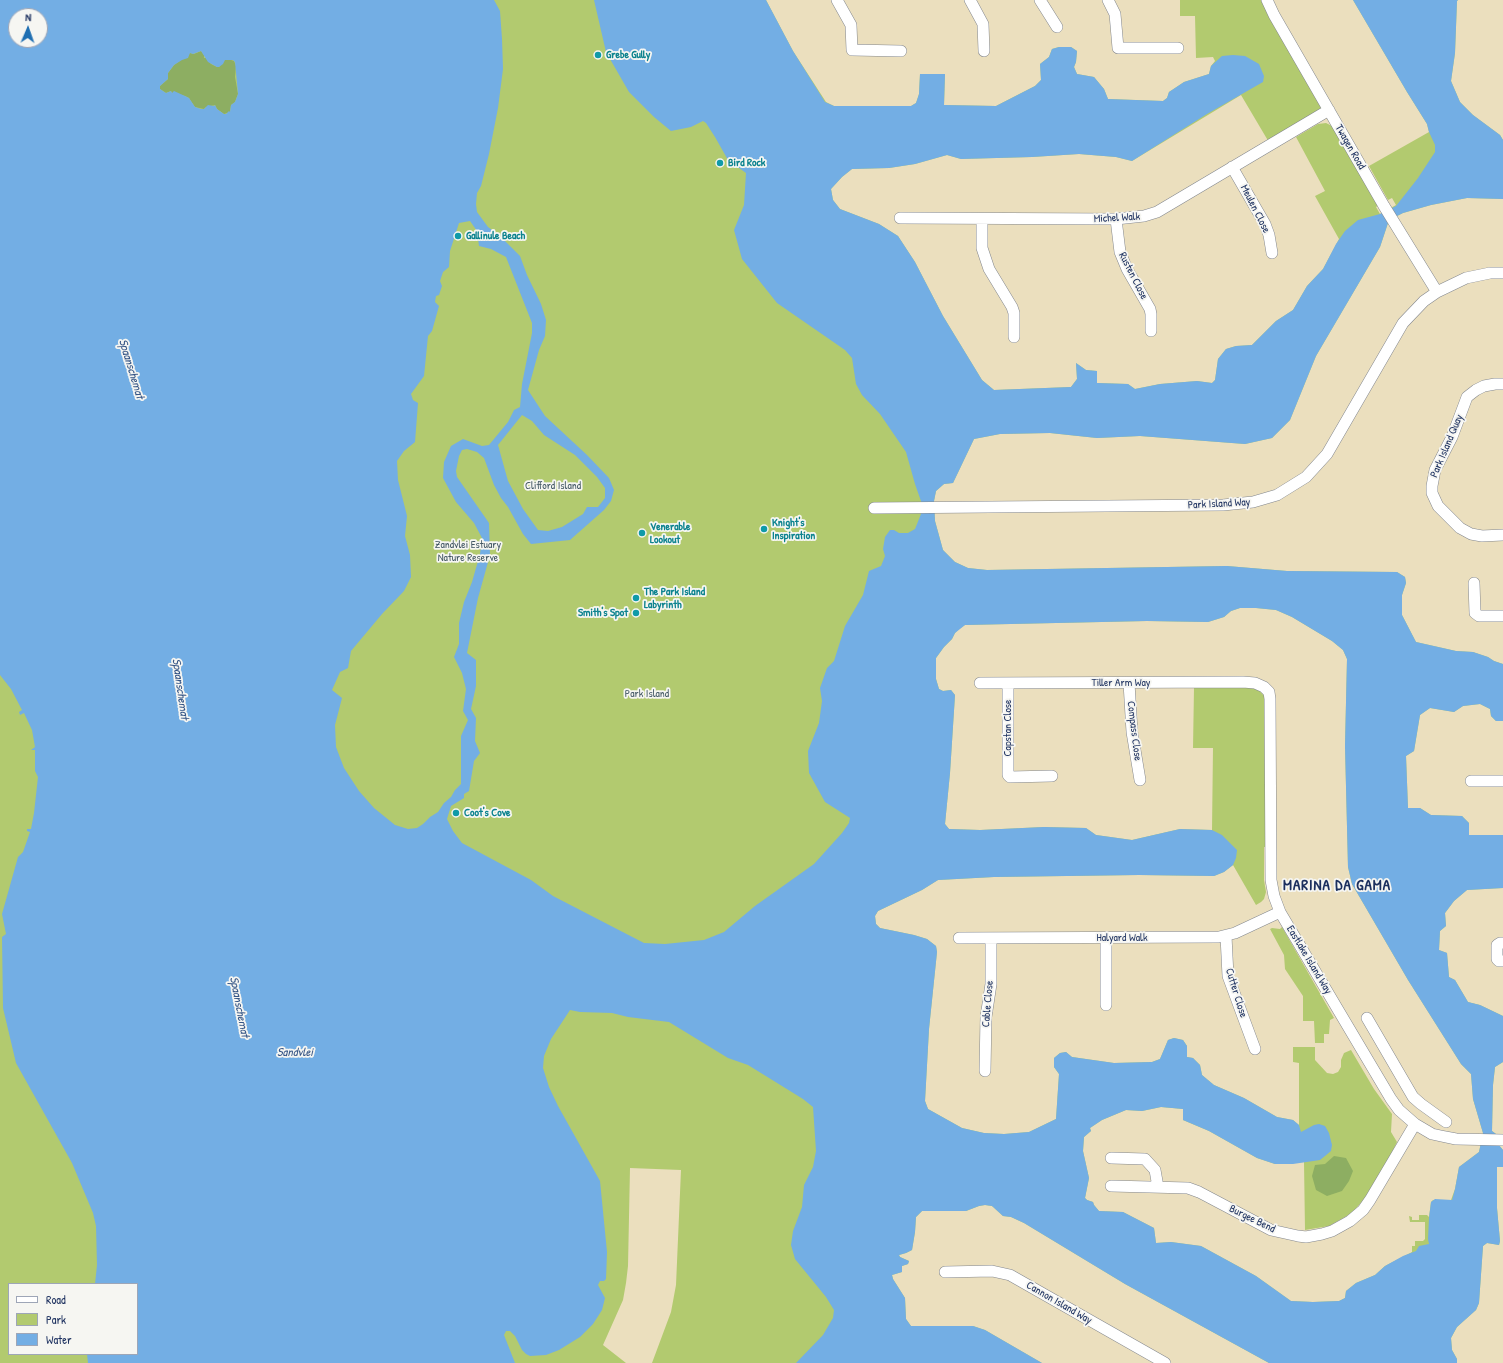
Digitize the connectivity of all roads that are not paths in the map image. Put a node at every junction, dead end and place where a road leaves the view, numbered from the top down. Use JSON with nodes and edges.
{"nodes":[{"id":1,"x":837,"y":0,"type":"edge"},
{"id":2,"x":970,"y":0,"type":"edge"},
{"id":3,"x":1040,"y":0,"type":"edge"},
{"id":4,"x":1108,"y":0,"type":"edge"},
{"id":5,"x":1267,"y":0,"type":"edge"},
{"id":6,"x":1057,"y":27,"type":"dead end"},
{"id":7,"x":1178,"y":48,"type":"dead end"},
{"id":8,"x":901,"y":51,"type":"dead end"},
{"id":9,"x":984,"y":51,"type":"dead end"},
{"id":10,"x":1329,"y":110,"type":"junction"},
{"id":11,"x":1232,"y":167,"type":"junction"},
{"id":12,"x":900,"y":218,"type":"dead end"},
{"id":13,"x":982,"y":219,"type":"junction"},
{"id":14,"x":1116,"y":219,"type":"junction"},
{"id":15,"x":1272,"y":253,"type":"dead end"},
{"id":16,"x":1503,"y":273,"type":"edge"},
{"id":17,"x":1437,"y":292,"type":"junction"},
{"id":18,"x":1151,"y":332,"type":"dead end"},
{"id":19,"x":1014,"y":337,"type":"dead end"},
{"id":20,"x":1503,"y":384,"type":"edge"},
{"id":21,"x":874,"y":508,"type":"dead end"},
{"id":22,"x":1503,"y":535,"type":"edge"},
{"id":23,"x":1474,"y":583,"type":"dead end"},
{"id":24,"x":1503,"y":616,"type":"edge"},
{"id":25,"x":980,"y":683,"type":"dead end"},
{"id":26,"x":1008,"y":683,"type":"junction"},
{"id":27,"x":1129,"y":683,"type":"junction"},
{"id":28,"x":1262,"y":685,"type":"joint"},
{"id":29,"x":1052,"y":776,"type":"dead end"},
{"id":30,"x":1140,"y":780,"type":"dead end"},
{"id":31,"x":1503,"y":781,"type":"edge"},
{"id":32,"x":1471,"y":782,"type":"dead end"},
{"id":33,"x":1280,"y":912,"type":"junction"},
{"id":34,"x":1226,"y":936,"type":"junction"},
{"id":35,"x":959,"y":938,"type":"dead end"},
{"id":36,"x":991,"y":938,"type":"junction"},
{"id":37,"x":1106,"y":938,"type":"junction"},
{"id":38,"x":1503,"y":942,"type":"edge"},
{"id":39,"x":1503,"y":961,"type":"edge"},
{"id":40,"x":1106,"y":1005,"type":"dead end"},
{"id":41,"x":1367,"y":1018,"type":"dead end"},
{"id":42,"x":1255,"y":1049,"type":"dead end"},
{"id":43,"x":985,"y":1071,"type":"dead end"},
{"id":44,"x":1413,"y":1097,"type":"junction"},
{"id":45,"x":1399,"y":1110,"type":"junction"},
{"id":46,"x":1446,"y":1122,"type":"dead end"},
{"id":47,"x":1415,"y":1124,"type":"junction"},
{"id":48,"x":1503,"y":1140,"type":"edge"},
{"id":49,"x":1111,"y":1158,"type":"dead end"},
{"id":50,"x":1111,"y":1186,"type":"dead end"},
{"id":51,"x":1158,"y":1187,"type":"junction"},
{"id":52,"x":945,"y":1272,"type":"dead end"},
{"id":53,"x":1165,"y":1363,"type":"edge"}],
"edges":[{"from":1,"to":8,"type":"street"},
{"from":2,"to":9,"type":"street"},
{"from":3,"to":6,"type":"street"},
{"from":4,"to":7,"type":"street"},
{"from":5,"to":10,"type":"street","name":"Twagen Road"},
{"from":10,"to":11,"type":"street","name":"Michel Walk"},
{"from":10,"to":17,"type":"street","name":"Twagen Road"},
{"from":11,"to":14,"type":"street","name":"Michel Walk"},
{"from":11,"to":15,"type":"street","name":"Meulen Close"},
{"from":12,"to":13,"type":"street","name":"Michel Walk"},
{"from":13,"to":14,"type":"street","name":"Michel Walk"},
{"from":13,"to":19,"type":"street"},
{"from":14,"to":18,"type":"street","name":"Rusten Close"},
{"from":16,"to":17,"type":"street","name":"Park Island Way"},
{"from":17,"to":21,"type":"street","name":"Park Island Way"},
{"from":20,"to":22,"type":"street","name":"Park Island Quay"},
{"from":23,"to":24,"type":"street"},
{"from":25,"to":26,"type":"street","name":"Tiller Arm Way"},
{"from":26,"to":27,"type":"street","name":"Tiller Arm Way"},
{"from":26,"to":29,"type":"street","name":"Capstan Close"},
{"from":27,"to":28,"type":"street","name":"Tiller Arm Way"},
{"from":27,"to":30,"type":"street","name":"Compass Close"},
{"from":28,"to":33,"type":"street","name":"Eastlake Island Way"},
{"from":31,"to":32,"type":"street"},
{"from":33,"to":34,"type":"street","name":"Halyard Walk"},
{"from":33,"to":45,"type":"street","name":"Eastlake Island Way"},
{"from":34,"to":37,"type":"street","name":"Halyard Walk"},
{"from":34,"to":42,"type":"street","name":"Cutter Close"},
{"from":35,"to":36,"type":"street","name":"Halyard Walk"},
{"from":36,"to":37,"type":"street","name":"Halyard Walk"},
{"from":36,"to":43,"type":"street","name":"Cable Close"},
{"from":37,"to":40,"type":"street"},
{"from":38,"to":39,"type":"street"},
{"from":41,"to":44,"type":"street"},
{"from":44,"to":45,"type":"street"},
{"from":44,"to":46,"type":"street"},
{"from":45,"to":47,"type":"street","name":"Eastlake Island Way"},
{"from":47,"to":48,"type":"street","name":"Eastlake Island Way"},
{"from":47,"to":51,"type":"street","name":"Burgee Bend"},
{"from":49,"to":51,"type":"street"},
{"from":50,"to":51,"type":"street","name":"Burgee Bend"},
{"from":52,"to":53,"type":"street","name":"Cannon Island Way"}]}
